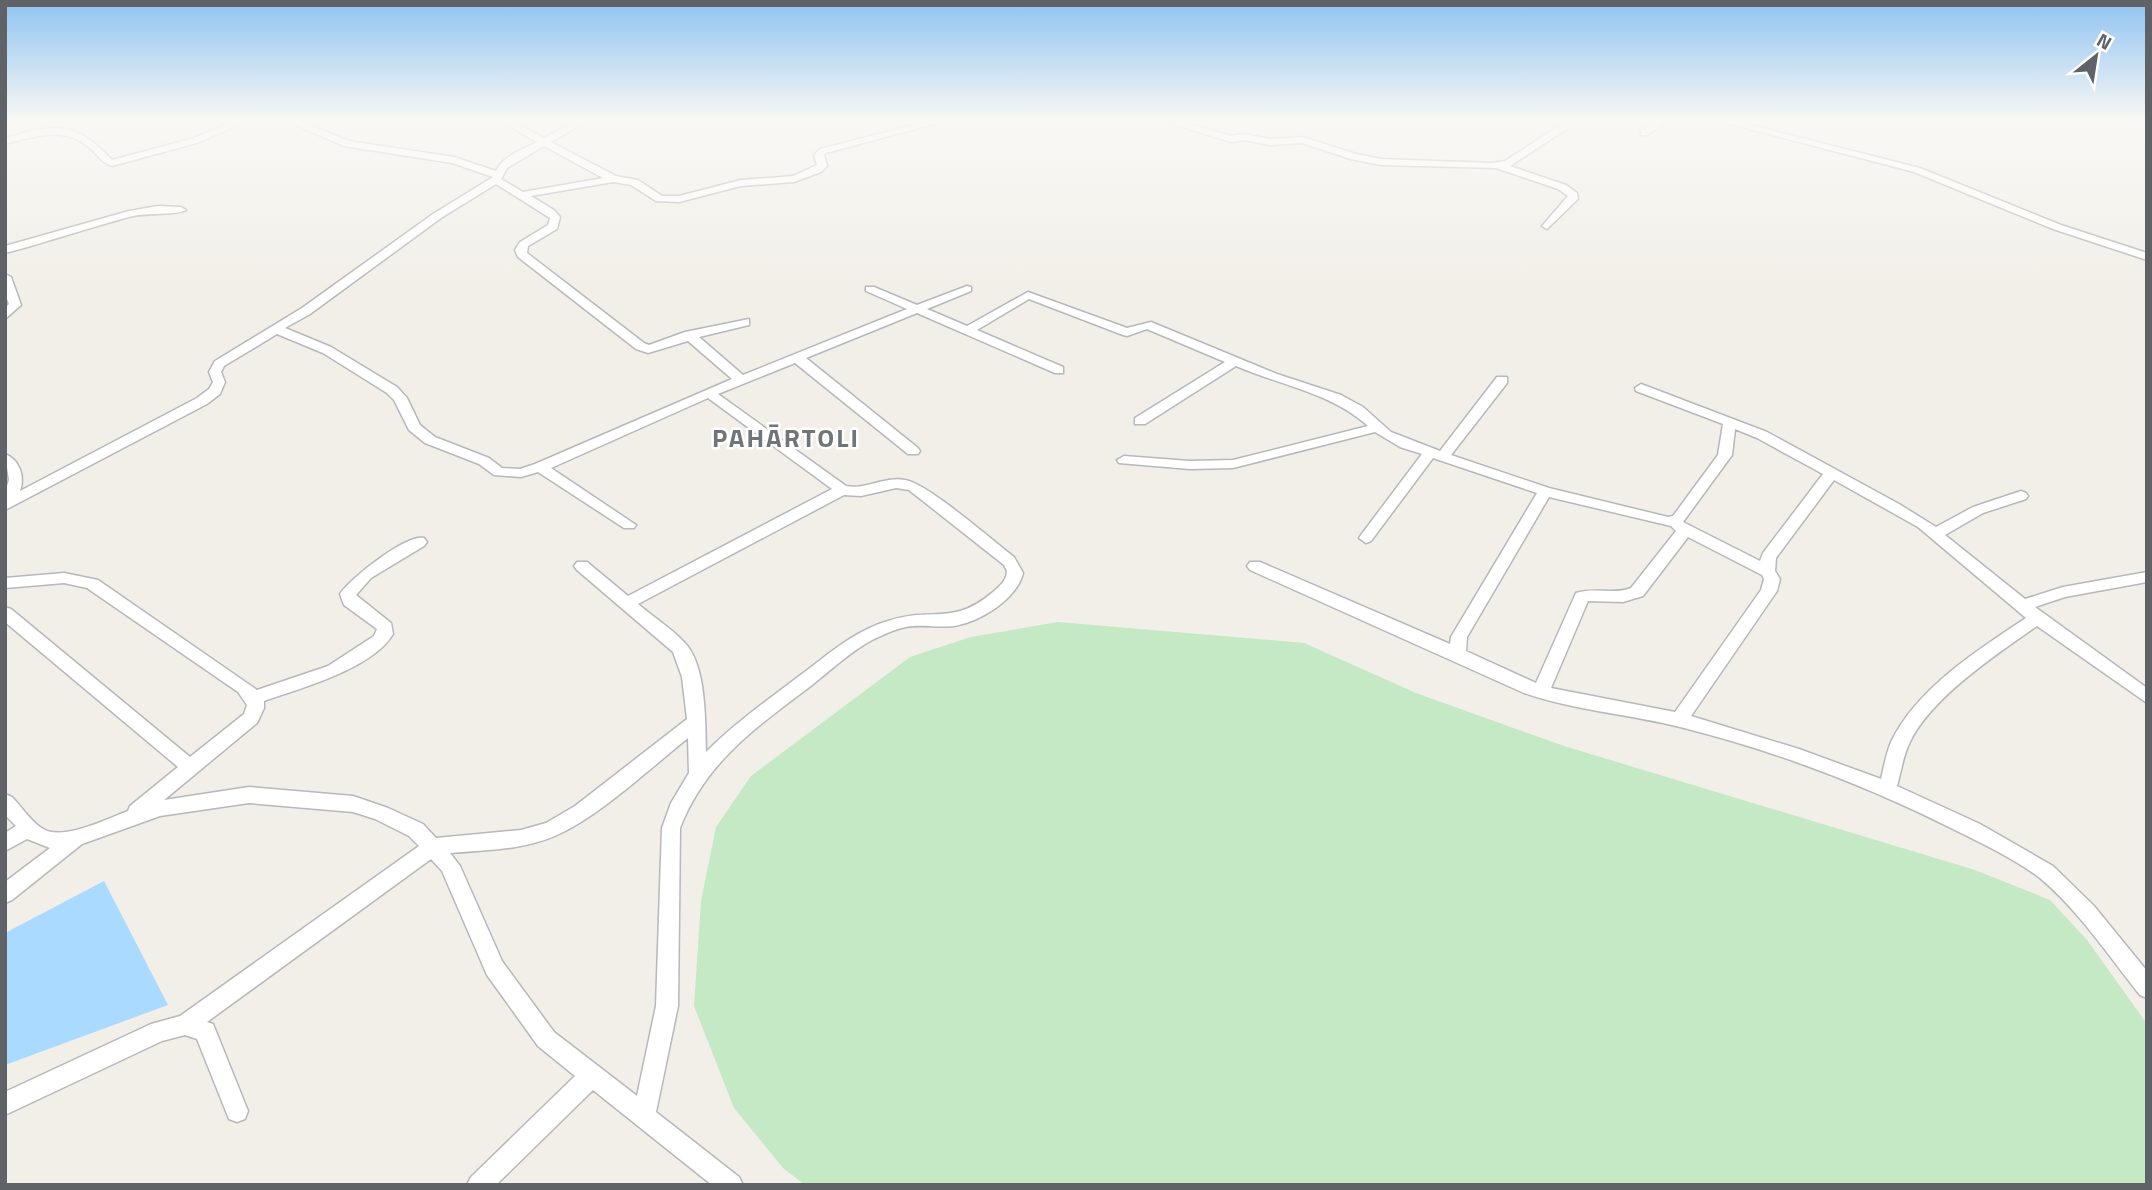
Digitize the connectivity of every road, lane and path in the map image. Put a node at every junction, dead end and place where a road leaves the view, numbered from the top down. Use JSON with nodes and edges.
{"nodes":[{"id":1,"x":491,"y":176,"type":"edge"},
{"id":2,"x":607,"y":176,"type":"edge"},
{"id":3,"x":802,"y":176,"type":"edge"},
{"id":4,"x":1528,"y":176,"type":"edge"},
{"id":5,"x":1931,"y":176,"type":"edge"},
{"id":6,"x":497,"y":178,"type":"junction"},
{"id":7,"x":613,"y":179,"type":"junction"},
{"id":8,"x":521,"y":195,"type":"junction"},
{"id":9,"x":181,"y":210,"type":"dead end"},
{"id":10,"x":1546,"y":226,"type":"dead end"},
{"id":11,"x":2147,"y":241,"type":"edge"},
{"id":12,"x":5,"y":250,"type":"edge"},
{"id":13,"x":2131,"y":252,"type":"junction"},
{"id":14,"x":2147,"y":257,"type":"edge"},
{"id":15,"x":5,"y":277,"type":"edge"},
{"id":16,"x":870,"y":289,"type":"dead end"},
{"id":17,"x":967,"y":289,"type":"dead end"},
{"id":18,"x":915,"y":310,"type":"junction"},
{"id":19,"x":5,"y":315,"type":"edge"},
{"id":20,"x":746,"y":322,"type":"dead end"},
{"id":21,"x":276,"y":329,"type":"junction"},
{"id":22,"x":966,"y":331,"type":"junction"},
{"id":23,"x":690,"y":335,"type":"junction"},
{"id":24,"x":796,"y":357,"type":"junction"},
{"id":25,"x":1236,"y":361,"type":"junction"},
{"id":26,"x":1059,"y":370,"type":"dead end"},
{"id":27,"x":741,"y":380,"type":"junction"},
{"id":28,"x":1502,"y":380,"type":"dead end"},
{"id":29,"x":1642,"y":388,"type":"dead end"},
{"id":30,"x":709,"y":393,"type":"junction"},
{"id":31,"x":1140,"y":421,"type":"dead end"},
{"id":32,"x":1730,"y":421,"type":"junction"},
{"id":33,"x":1376,"y":428,"type":"junction"},
{"id":34,"x":913,"y":451,"type":"dead end"},
{"id":35,"x":1437,"y":454,"type":"junction"},
{"id":36,"x":5,"y":458,"type":"edge"},
{"id":37,"x":1124,"y":460,"type":"dead end"},
{"id":38,"x":540,"y":467,"type":"junction"},
{"id":39,"x":1831,"y":474,"type":"junction"},
{"id":40,"x":842,"y":490,"type":"junction"},
{"id":41,"x":1545,"y":491,"type":"junction"},
{"id":42,"x":2021,"y":496,"type":"dead end"},
{"id":43,"x":5,"y":503,"type":"edge"},
{"id":44,"x":1669,"y":522,"type":"junction"},
{"id":45,"x":629,"y":525,"type":"dead end"},
{"id":46,"x":1685,"y":530,"type":"junction"},
{"id":47,"x":1935,"y":534,"type":"junction"},
{"id":48,"x":1366,"y":538,"type":"dead end"},
{"id":49,"x":419,"y":542,"type":"dead end"},
{"id":50,"x":582,"y":566,"type":"dead end"},
{"id":51,"x":1255,"y":566,"type":"dead end"},
{"id":52,"x":1767,"y":570,"type":"junction"},
{"id":53,"x":2147,"y":577,"type":"edge"},
{"id":54,"x":5,"y":583,"type":"edge"},
{"id":55,"x":628,"y":603,"type":"junction"},
{"id":56,"x":2022,"y":606,"type":"junction"},
{"id":57,"x":5,"y":613,"type":"edge"},
{"id":58,"x":2037,"y":618,"type":"junction"},
{"id":59,"x":1458,"y":654,"type":"junction"},
{"id":60,"x":1541,"y":691,"type":"junction"},
{"id":61,"x":255,"y":697,"type":"junction"},
{"id":62,"x":2147,"y":697,"type":"edge"},
{"id":63,"x":1679,"y":720,"type":"junction"},
{"id":64,"x":695,"y":723,"type":"junction"},
{"id":65,"x":191,"y":768,"type":"junction"},
{"id":66,"x":698,"y":773,"type":"junction"},
{"id":67,"x":1887,"y":790,"type":"junction"},
{"id":68,"x":5,"y":802,"type":"edge"},
{"id":69,"x":130,"y":817,"type":"junction"},
{"id":70,"x":29,"y":828,"type":"junction"},
{"id":71,"x":77,"y":838,"type":"junction"},
{"id":72,"x":5,"y":843,"type":"edge"},
{"id":73,"x":432,"y":847,"type":"junction"},
{"id":74,"x":5,"y":894,"type":"edge"},
{"id":75,"x":2147,"y":988,"type":"edge"},
{"id":76,"x":185,"y":1024,"type":"junction"},
{"id":77,"x":592,"y":1075,"type":"junction"},
{"id":78,"x":5,"y":1104,"type":"edge"},
{"id":79,"x":237,"y":1111,"type":"dead end"},
{"id":80,"x":644,"y":1116,"type":"junction"},
{"id":81,"x":479,"y":1185,"type":"edge"},
{"id":82,"x":731,"y":1185,"type":"edge"}],
"edges":[{"from":1,"to":6,"type":"street"},
{"from":2,"to":7,"type":"street"},
{"from":3,"to":7,"type":"street"},
{"from":4,"to":10,"type":"street"},
{"from":5,"to":13,"type":"street"},
{"from":6,"to":8,"type":"street"},
{"from":6,"to":21,"type":"street"},
{"from":7,"to":8,"type":"street"},
{"from":8,"to":23,"type":"street"},
{"from":9,"to":12,"type":"street"},
{"from":11,"to":13,"type":"street"},
{"from":13,"to":14,"type":"street"},
{"from":15,"to":19,"type":"street"},
{"from":16,"to":18,"type":"street"},
{"from":17,"to":18,"type":"street"},
{"from":18,"to":22,"type":"street"},
{"from":18,"to":24,"type":"street"},
{"from":20,"to":23,"type":"street"},
{"from":21,"to":38,"type":"street"},
{"from":21,"to":43,"type":"street"},
{"from":22,"to":25,"type":"street"},
{"from":22,"to":26,"type":"street"},
{"from":23,"to":27,"type":"street"},
{"from":24,"to":27,"type":"street"},
{"from":24,"to":34,"type":"street"},
{"from":25,"to":31,"type":"street"},
{"from":25,"to":33,"type":"street"},
{"from":27,"to":30,"type":"street"},
{"from":28,"to":35,"type":"street"},
{"from":29,"to":32,"type":"street"},
{"from":30,"to":38,"type":"street"},
{"from":30,"to":40,"type":"street"},
{"from":32,"to":39,"type":"street"},
{"from":32,"to":44,"type":"street"},
{"from":33,"to":35,"type":"street"},
{"from":33,"to":37,"type":"street"},
{"from":35,"to":41,"type":"street"},
{"from":35,"to":48,"type":"street"},
{"from":36,"to":43,"type":"street"},
{"from":38,"to":45,"type":"street"},
{"from":39,"to":47,"type":"street"},
{"from":39,"to":52,"type":"street"},
{"from":40,"to":55,"type":"street"},
{"from":40,"to":66,"type":"street"},
{"from":41,"to":44,"type":"street"},
{"from":41,"to":59,"type":"street"},
{"from":42,"to":47,"type":"street"},
{"from":44,"to":46,"type":"street"},
{"from":46,"to":52,"type":"street"},
{"from":46,"to":60,"type":"street"},
{"from":47,"to":56,"type":"street"},
{"from":49,"to":61,"type":"street"},
{"from":50,"to":55,"type":"street"},
{"from":51,"to":59,"type":"street"},
{"from":52,"to":63,"type":"street"},
{"from":53,"to":56,"type":"street"},
{"from":54,"to":61,"type":"street"},
{"from":55,"to":64,"type":"street"},
{"from":56,"to":58,"type":"street"},
{"from":57,"to":65,"type":"street"},
{"from":58,"to":62,"type":"street"},
{"from":58,"to":67,"type":"street"},
{"from":59,"to":60,"type":"street"},
{"from":60,"to":63,"type":"street"},
{"from":61,"to":65,"type":"street"},
{"from":63,"to":67,"type":"street"},
{"from":64,"to":66,"type":"street"},
{"from":64,"to":73,"type":"street"},
{"from":65,"to":69,"type":"street"},
{"from":66,"to":80,"type":"street"},
{"from":67,"to":75,"type":"street"},
{"from":68,"to":70,"type":"street"},
{"from":69,"to":71,"type":"street"},
{"from":69,"to":73,"type":"street"},
{"from":70,"to":71,"type":"street"},
{"from":70,"to":72,"type":"street"},
{"from":71,"to":74,"type":"street"},
{"from":73,"to":76,"type":"street"},
{"from":73,"to":77,"type":"street"},
{"from":76,"to":78,"type":"street"},
{"from":76,"to":79,"type":"street"},
{"from":77,"to":80,"type":"street"},
{"from":77,"to":81,"type":"street"},
{"from":80,"to":82,"type":"street"}]}
